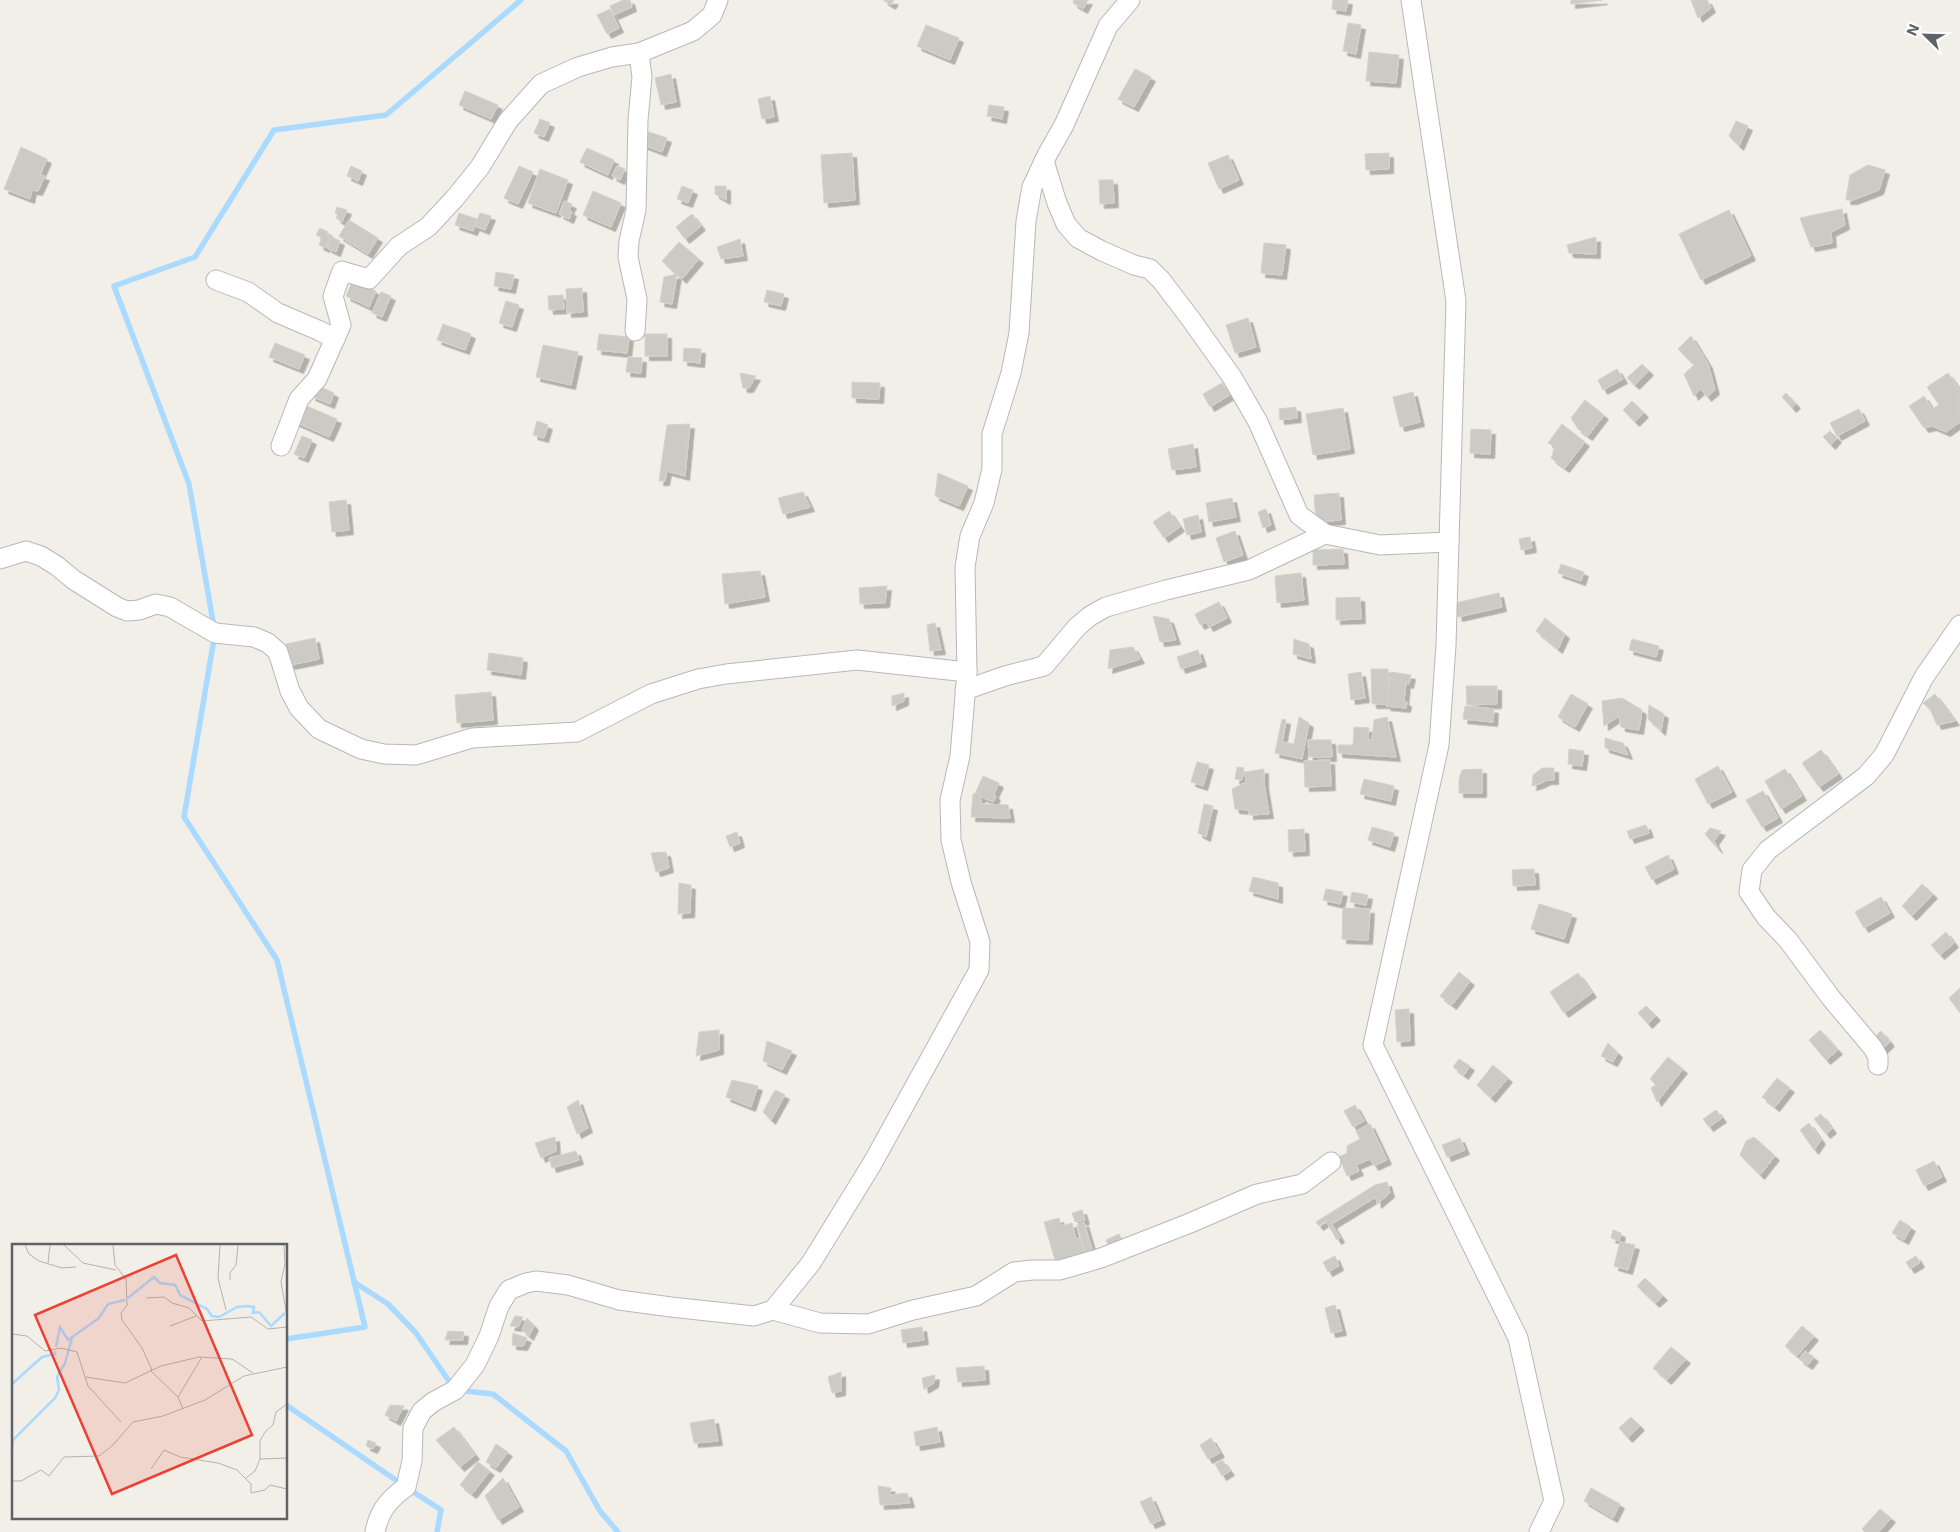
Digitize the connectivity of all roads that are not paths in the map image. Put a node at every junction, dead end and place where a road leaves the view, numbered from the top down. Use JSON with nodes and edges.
{"nodes":[{"id":1,"x":718,"y":0,"type":"edge"},
{"id":2,"x":1130,"y":0,"type":"edge"},
{"id":3,"x":1411,"y":0,"type":"edge"},
{"id":4,"x":639,"y":53,"type":"junction"},
{"id":5,"x":1044,"y":161,"type":"junction"},
{"id":6,"x":216,"y":280,"type":"dead end"},
{"id":7,"x":635,"y":331,"type":"dead end"},
{"id":8,"x":335,"y":339,"type":"junction"},
{"id":9,"x":281,"y":446,"type":"dead end"},
{"id":10,"x":1325,"y":534,"type":"junction"},
{"id":11,"x":1449,"y":542,"type":"junction"},
{"id":12,"x":0,"y":558,"type":"edge"},
{"id":13,"x":1960,"y":625,"type":"edge"},
{"id":14,"x":966,"y":681,"type":"junction"},
{"id":15,"x":1878,"y":1065,"type":"dead end"},
{"id":16,"x":1331,"y":1162,"type":"dead end"},
{"id":17,"x":773,"y":1310,"type":"junction"},
{"id":18,"x":375,"y":1532,"type":"edge"},
{"id":19,"x":1539,"y":1532,"type":"edge"}],
"edges":[{"from":1,"to":4,"type":"street"},
{"from":2,"to":5,"type":"street"},
{"from":3,"to":11,"type":"street"},
{"from":4,"to":7,"type":"street"},
{"from":4,"to":8,"type":"street"},
{"from":5,"to":10,"type":"street"},
{"from":5,"to":14,"type":"street"},
{"from":6,"to":8,"type":"street"},
{"from":8,"to":9,"type":"street"},
{"from":10,"to":11,"type":"street"},
{"from":10,"to":14,"type":"street"},
{"from":11,"to":19,"type":"street"},
{"from":12,"to":14,"type":"street"},
{"from":13,"to":15,"type":"street"},
{"from":14,"to":17,"type":"street"},
{"from":16,"to":17,"type":"street"},
{"from":17,"to":18,"type":"street"}]}
